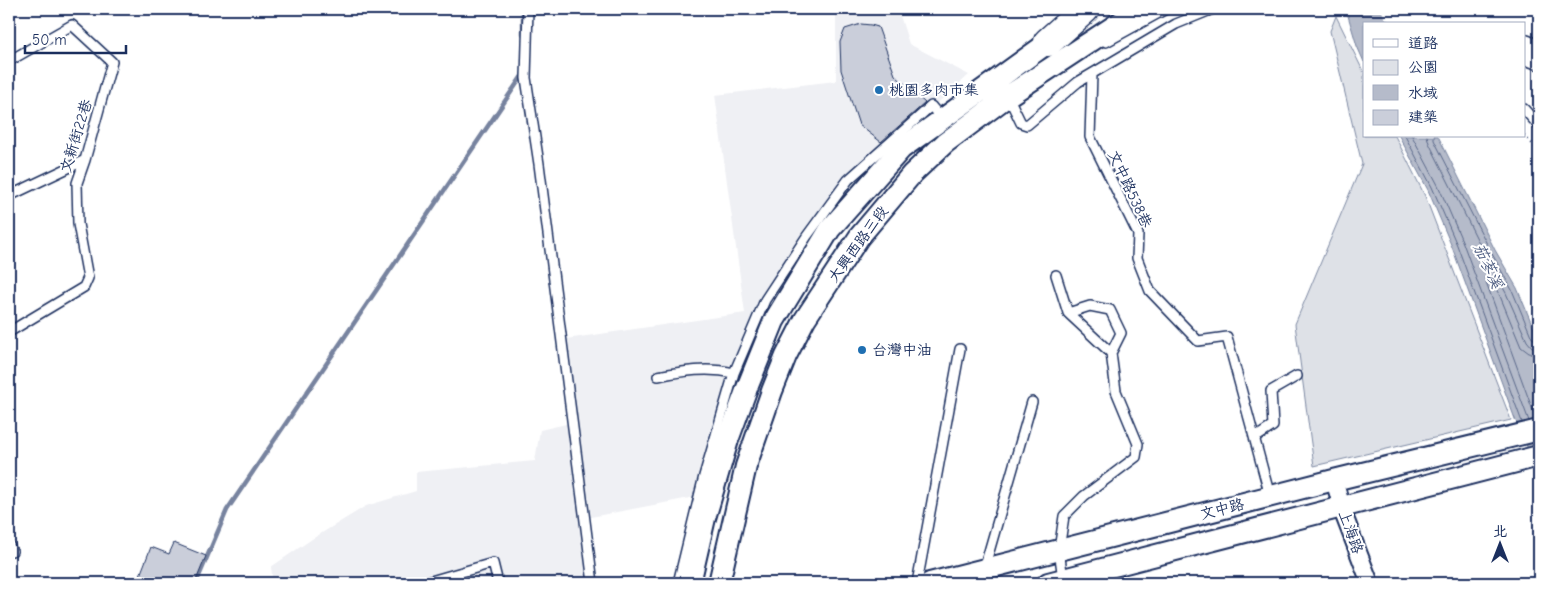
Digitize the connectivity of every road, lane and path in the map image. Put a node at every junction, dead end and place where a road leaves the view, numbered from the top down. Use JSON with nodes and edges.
{"nodes":[{"id":1,"x":528,"y":9,"type":"edge"},
{"id":2,"x":1085,"y":9,"type":"edge"},
{"id":3,"x":1093,"y":9,"type":"edge"},
{"id":4,"x":1140,"y":9,"type":"edge"},
{"id":5,"x":1166,"y":9,"type":"edge"},
{"id":6,"x":1213,"y":9,"type":"edge"},
{"id":7,"x":1396,"y":9,"type":"edge"},
{"id":8,"x":1442,"y":19,"type":"edge"},
{"id":9,"x":1040,"y":42,"type":"junction"},
{"id":10,"x":1526,"y":50,"type":"edge"},
{"id":11,"x":1539,"y":55,"type":"edge"},
{"id":12,"x":9,"y":61,"type":"edge"},
{"id":13,"x":1092,"y":74,"type":"junction"},
{"id":14,"x":987,"y":99,"type":"junction"},
{"id":15,"x":1526,"y":111,"type":"edge"},
{"id":16,"x":942,"y":119,"type":"junction"},
{"id":17,"x":1539,"y":126,"type":"edge"},
{"id":18,"x":1526,"y":138,"type":"edge"},
{"id":19,"x":1539,"y":150,"type":"edge"},
{"id":20,"x":85,"y":160,"type":"junction"},
{"id":21,"x":9,"y":196,"type":"edge"},
{"id":22,"x":1056,"y":275,"type":"dead end"},
{"id":23,"x":1068,"y":313,"type":"junction"},
{"id":24,"x":9,"y":332,"type":"edge"},
{"id":25,"x":960,"y":349,"type":"dead end"},
{"id":26,"x":1111,"y":353,"type":"junction"},
{"id":27,"x":734,"y":373,"type":"junction"},
{"id":28,"x":658,"y":376,"type":"dead end"},
{"id":29,"x":1297,"y":376,"type":"dead end"},
{"id":30,"x":1032,"y":402,"type":"dead end"},
{"id":31,"x":1539,"y":430,"type":"edge"},
{"id":32,"x":1255,"y":438,"type":"junction"},
{"id":33,"x":1531,"y":458,"type":"edge"},
{"id":34,"x":1334,"y":480,"type":"junction"},
{"id":35,"x":1270,"y":496,"type":"junction"},
{"id":36,"x":1342,"y":507,"type":"junction"},
{"id":37,"x":1059,"y":550,"type":"junction"},
{"id":38,"x":984,"y":570,"type":"junction"},
{"id":39,"x":1055,"y":581,"type":"edge"},
{"id":40,"x":424,"y":583,"type":"edge"},
{"id":41,"x":498,"y":583,"type":"edge"},
{"id":42,"x":593,"y":583,"type":"edge"},
{"id":43,"x":678,"y":583,"type":"edge"},
{"id":44,"x":690,"y":583,"type":"edge"},
{"id":45,"x":719,"y":583,"type":"edge"},
{"id":46,"x":917,"y":583,"type":"edge"},
{"id":47,"x":930,"y":583,"type":"edge"},
{"id":48,"x":1370,"y":583,"type":"edge"}],
"edges":[{"from":1,"to":42,"type":"lane"},
{"from":2,"to":9,"type":"highway"},
{"from":3,"to":9,"type":"street","name":"大興西路三段"},
{"from":4,"to":14,"type":"street","name":"大興西路三段"},
{"from":5,"to":14,"type":"lane"},
{"from":6,"to":13,"type":"lane"},
{"from":7,"to":8,"type":"highway","bridge":true},
{"from":9,"to":14,"type":"street","name":"大興西路三段"},
{"from":10,"to":11,"type":"highway"},
{"from":12,"to":20,"type":"lane","name":"文新街22巷"},
{"from":13,"to":14,"type":"lane"},
{"from":13,"to":32,"type":"lane","name":"文中路538巷"},
{"from":14,"to":16,"type":"street","name":"大興西路三段"},
{"from":14,"to":45,"type":"street","name":"大興西路三段"},
{"from":15,"to":17,"type":"lane"},
{"from":16,"to":27,"type":"lane"},
{"from":16,"to":44,"type":"street","name":"大興西路三段"},
{"from":18,"to":19,"type":"path"},
{"from":20,"to":21,"type":"lane"},
{"from":20,"to":24,"type":"lane","name":"文新街22巷"},
{"from":22,"to":23,"type":"lane"},
{"from":23,"to":26,"type":"lane"},
{"from":23,"to":26,"type":"lane"},
{"from":25,"to":46,"type":"lane"},
{"from":26,"to":37,"type":"lane"},
{"from":27,"to":28,"type":"lane"},
{"from":27,"to":43,"type":"lane"},
{"from":29,"to":32,"type":"lane"},
{"from":30,"to":38,"type":"lane"},
{"from":31,"to":34,"type":"street","name":"文中路"},
{"from":32,"to":35,"type":"lane","name":"文中路538巷"},
{"from":33,"to":36,"type":"street","name":"文中路"},
{"from":34,"to":35,"type":"street","name":"文中路"},
{"from":34,"to":36,"type":"street","name":"上海路"},
{"from":35,"to":37,"type":"street","name":"文中路"},
{"from":36,"to":39,"type":"street","name":"文中路"},
{"from":36,"to":48,"type":"street","name":"上海路"},
{"from":37,"to":38,"type":"street","name":"文中路"},
{"from":37,"to":39,"type":"lane"},
{"from":38,"to":47,"type":"street","name":"文中路"},
{"from":40,"to":41,"type":"lane"}]}
